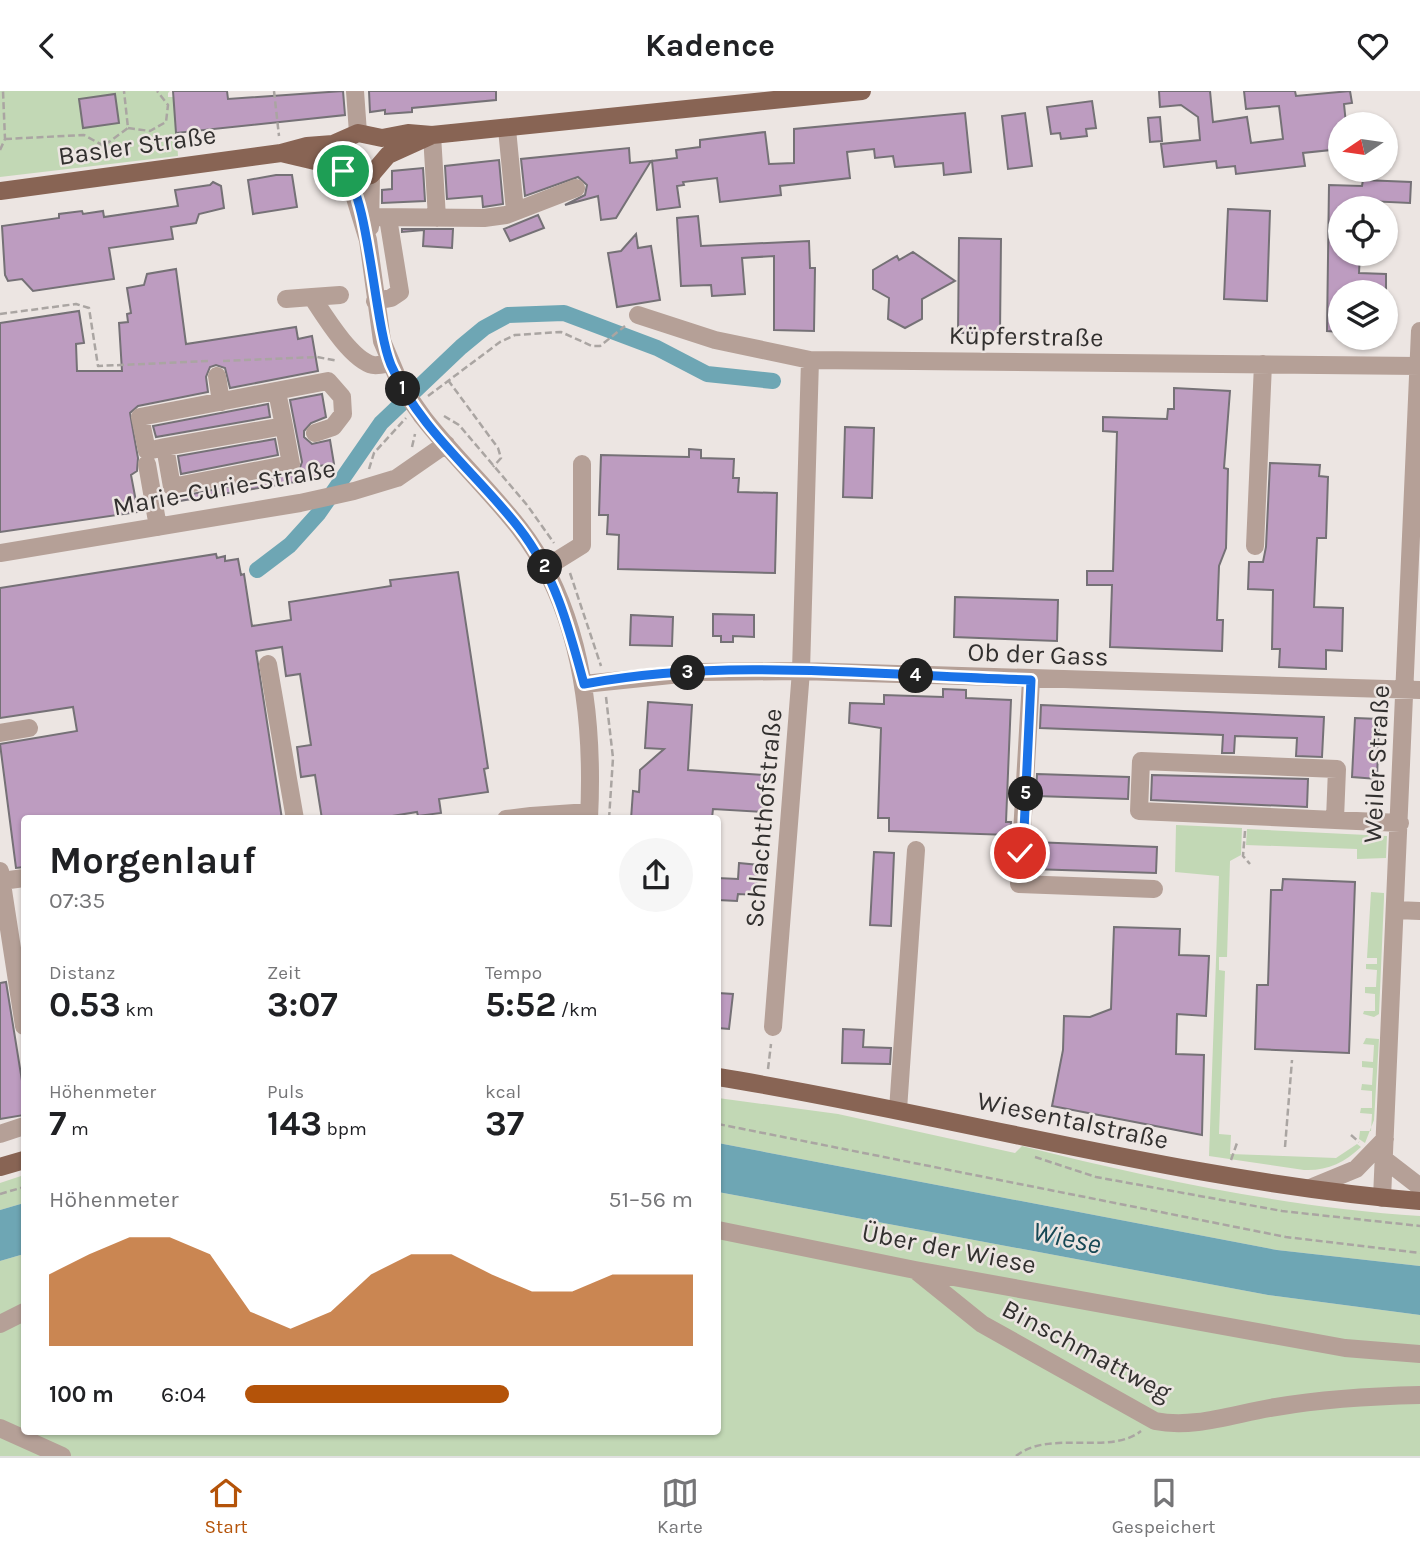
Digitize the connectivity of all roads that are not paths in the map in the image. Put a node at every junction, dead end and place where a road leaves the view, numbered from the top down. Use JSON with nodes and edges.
{"nodes":[{"id":1,"x":355,"y":91,"type":"edge"},
{"id":2,"x":862,"y":91,"type":"edge"},
{"id":3,"x":755,"y":97,"type":"edge"},
{"id":4,"x":506,"y":129,"type":"junction"},
{"id":5,"x":432,"y":135,"type":"junction"},
{"id":6,"x":357,"y":136,"type":"junction"},
{"id":7,"x":281,"y":153,"type":"junction"},
{"id":8,"x":376,"y":170,"type":"junction"},
{"id":9,"x":345,"y":173,"type":"junction"},
{"id":10,"x":576,"y":188,"type":"dead end"},
{"id":11,"x":0,"y":191,"type":"edge"},
{"id":12,"x":515,"y":211,"type":"junction"},
{"id":13,"x":380,"y":217,"type":"junction"},
{"id":14,"x":437,"y":218,"type":"junction"},
{"id":15,"x":368,"y":240,"type":"junction"},
{"id":16,"x":340,"y":295,"type":"dead end"},
{"id":17,"x":312,"y":297,"type":"junction"},
{"id":18,"x":286,"y":299,"type":"dead end"},
{"id":19,"x":375,"y":300,"type":"junction"},
{"id":20,"x":633,"y":319,"type":"road end"},
{"id":21,"x":1420,"y":331,"type":"edge"},
{"id":22,"x":810,"y":360,"type":"junction"},
{"id":23,"x":390,"y":363,"type":"junction"},
{"id":24,"x":1263,"y":364,"type":"junction"},
{"id":25,"x":1419,"y":366,"type":"edge"},
{"id":26,"x":217,"y":376,"type":"dead end"},
{"id":27,"x":278,"y":392,"type":"junction"},
{"id":28,"x":221,"y":402,"type":"junction"},
{"id":29,"x":284,"y":426,"type":"junction"},
{"id":30,"x":315,"y":433,"type":"dead end"},
{"id":31,"x":446,"y":444,"type":"junction"},
{"id":32,"x":165,"y":447,"type":"junction"},
{"id":33,"x":582,"y":464,"type":"dead end"},
{"id":34,"x":154,"y":474,"type":"dead end"},
{"id":35,"x":158,"y":527,"type":"junction"},
{"id":36,"x":1255,"y":546,"type":"dead end"},
{"id":37,"x":0,"y":553,"type":"edge"},
{"id":38,"x":545,"y":568,"type":"junction"},
{"id":39,"x":268,"y":664,"type":"dead end"},
{"id":40,"x":801,"y":671,"type":"junction"},
{"id":41,"x":1031,"y":680,"type":"junction"},
{"id":42,"x":584,"y":684,"type":"junction"},
{"id":43,"x":1413,"y":690,"type":"edge"},
{"id":44,"x":29,"y":728,"type":"dead end"},
{"id":45,"x":0,"y":733,"type":"edge"},
{"id":46,"x":294,"y":815,"type":"edge"},
{"id":47,"x":589,"y":815,"type":"edge"},
{"id":48,"x":1335,"y":820,"type":"junction"},
{"id":49,"x":1400,"y":823,"type":"junction"},
{"id":50,"x":916,"y":850,"type":"dead end"},
{"id":51,"x":1,"y":876,"type":"edge"},
{"id":52,"x":21,"y":878,"type":"edge"},
{"id":53,"x":1154,"y":889,"type":"dead end"},
{"id":54,"x":1396,"y":910,"type":"junction"},
{"id":55,"x":1420,"y":911,"type":"edge"},
{"id":56,"x":21,"y":1006,"type":"edge"},
{"id":57,"x":773,"y":1027,"type":"road end"},
{"id":58,"x":721,"y":1078,"type":"edge"},
{"id":59,"x":898,"y":1110,"type":"junction"},
{"id":60,"x":21,"y":1127,"type":"edge"},
{"id":61,"x":0,"y":1134,"type":"edge"},
{"id":62,"x":1385,"y":1139,"type":"junction"},
{"id":63,"x":1384,"y":1159,"type":"junction"},
{"id":64,"x":21,"y":1161,"type":"edge"},
{"id":65,"x":0,"y":1167,"type":"edge"},
{"id":66,"x":1420,"y":1187,"type":"edge"},
{"id":67,"x":1310,"y":1188,"type":"junction"},
{"id":68,"x":1382,"y":1198,"type":"junction"},
{"id":69,"x":1420,"y":1202,"type":"edge"},
{"id":70,"x":721,"y":1231,"type":"edge"},
{"id":71,"x":915,"y":1270,"type":"junction"},
{"id":72,"x":21,"y":1314,"type":"edge"},
{"id":73,"x":0,"y":1324,"type":"edge"},
{"id":74,"x":1420,"y":1355,"type":"edge"},
{"id":75,"x":1420,"y":1395,"type":"edge"},
{"id":76,"x":0,"y":1428,"type":"edge"},
{"id":77,"x":62,"y":1456,"type":"edge"}],
"edges":[{"from":1,"to":6,"type":"street"},
{"from":2,"to":3,"type":"main road","name":"Basler Straße"},
{"from":3,"to":4,"type":"main road","name":"Basler Straße"},
{"from":4,"to":5,"type":"main road","name":"Basler Straße"},
{"from":4,"to":12,"type":"street"},
{"from":5,"to":6,"type":"main road","name":"Basler Straße"},
{"from":5,"to":8,"type":"main road","name":"Basler Straße"},
{"from":5,"to":14,"type":"street"},
{"from":6,"to":7,"type":"main road","name":"Basler Straße"},
{"from":6,"to":8,"type":"main road"},
{"from":6,"to":9,"type":"main road"},
{"from":7,"to":9,"type":"main road","name":"Basler Straße"},
{"from":7,"to":11,"type":"main road","name":"Basler Straße"},
{"from":8,"to":9,"type":"main road","name":"Basler Straße"},
{"from":8,"to":13,"type":"street"},
{"from":9,"to":15,"type":"street"},
{"from":10,"to":12,"type":"street"},
{"from":12,"to":14,"type":"street"},
{"from":13,"to":14,"type":"street"},
{"from":13,"to":15,"type":"street"},
{"from":13,"to":19,"type":"street"},
{"from":15,"to":19,"type":"street"},
{"from":16,"to":17,"type":"street"},
{"from":17,"to":18,"type":"street"},
{"from":17,"to":23,"type":"street"},
{"from":19,"to":23,"type":"street"},
{"from":20,"to":22,"type":"street","name":"Küpferstraße"},
{"from":21,"to":25,"type":"street","name":"Weiler Straße"},
{"from":22,"to":24,"type":"street","name":"Küpferstraße"},
{"from":22,"to":40,"type":"street","name":"Schlachthofstraße"},
{"from":23,"to":31,"type":"street","bridge":true},
{"from":24,"to":25,"type":"street","name":"Küpferstraße"},
{"from":24,"to":36,"type":"street"},
{"from":25,"to":43,"type":"street","name":"Weiler Straße"},
{"from":26,"to":28,"type":"street"},
{"from":27,"to":28,"type":"street"},
{"from":27,"to":29,"type":"street"},
{"from":27,"to":30,"type":"street"},
{"from":28,"to":32,"type":"street"},
{"from":29,"to":32,"type":"street"},
{"from":29,"to":32,"type":"street"},
{"from":31,"to":35,"type":"street","name":"Marie-Curie-Straße"},
{"from":31,"to":38,"type":"street"},
{"from":33,"to":38,"type":"street"},
{"from":34,"to":35,"type":"street"},
{"from":35,"to":37,"type":"street","name":"Marie-Curie-Straße"},
{"from":38,"to":42,"type":"street"},
{"from":39,"to":46,"type":"street"},
{"from":40,"to":41,"type":"street","name":"Ob der Gass"},
{"from":40,"to":42,"type":"street","name":"Ob der Gass"},
{"from":40,"to":57,"type":"street","name":"Schlachthofstraße"},
{"from":41,"to":43,"type":"street","name":"Ob der Gass"},
{"from":41,"to":53,"type":"street"},
{"from":42,"to":47,"type":"street"},
{"from":43,"to":49,"type":"street","name":"Weiler Straße"},
{"from":44,"to":45,"type":"street"},
{"from":48,"to":48,"type":"street"},
{"from":48,"to":49,"type":"street"},
{"from":49,"to":54,"type":"street","name":"Weiler Straße"},
{"from":50,"to":59,"type":"street"},
{"from":51,"to":52,"type":"street"},
{"from":51,"to":56,"type":"street"},
{"from":54,"to":55,"type":"street"},
{"from":54,"to":62,"type":"street","name":"Weiler Straße"},
{"from":58,"to":59,"type":"main road","name":"Wiesentalstraße"},
{"from":59,"to":67,"type":"main road","name":"Wiesentalstraße"},
{"from":60,"to":61,"type":"street"},
{"from":62,"to":63,"type":"street","name":"Weiler Straße"},
{"from":62,"to":67,"type":"street"},
{"from":63,"to":66,"type":"street"},
{"from":63,"to":68,"type":"street","name":"Weiler Straße"},
{"from":64,"to":65,"type":"main road"},
{"from":67,"to":68,"type":"main road","name":"Wiesentalstraße"},
{"from":68,"to":69,"type":"main road","name":"Wiesentalstraße"},
{"from":70,"to":71,"type":"street","name":"Über der Wiese"},
{"from":71,"to":74,"type":"street","name":"Über der Wiese"},
{"from":71,"to":75,"type":"street","name":"Binschmattweg"},
{"from":72,"to":73,"type":"street"},
{"from":76,"to":77,"type":"street"}]}
